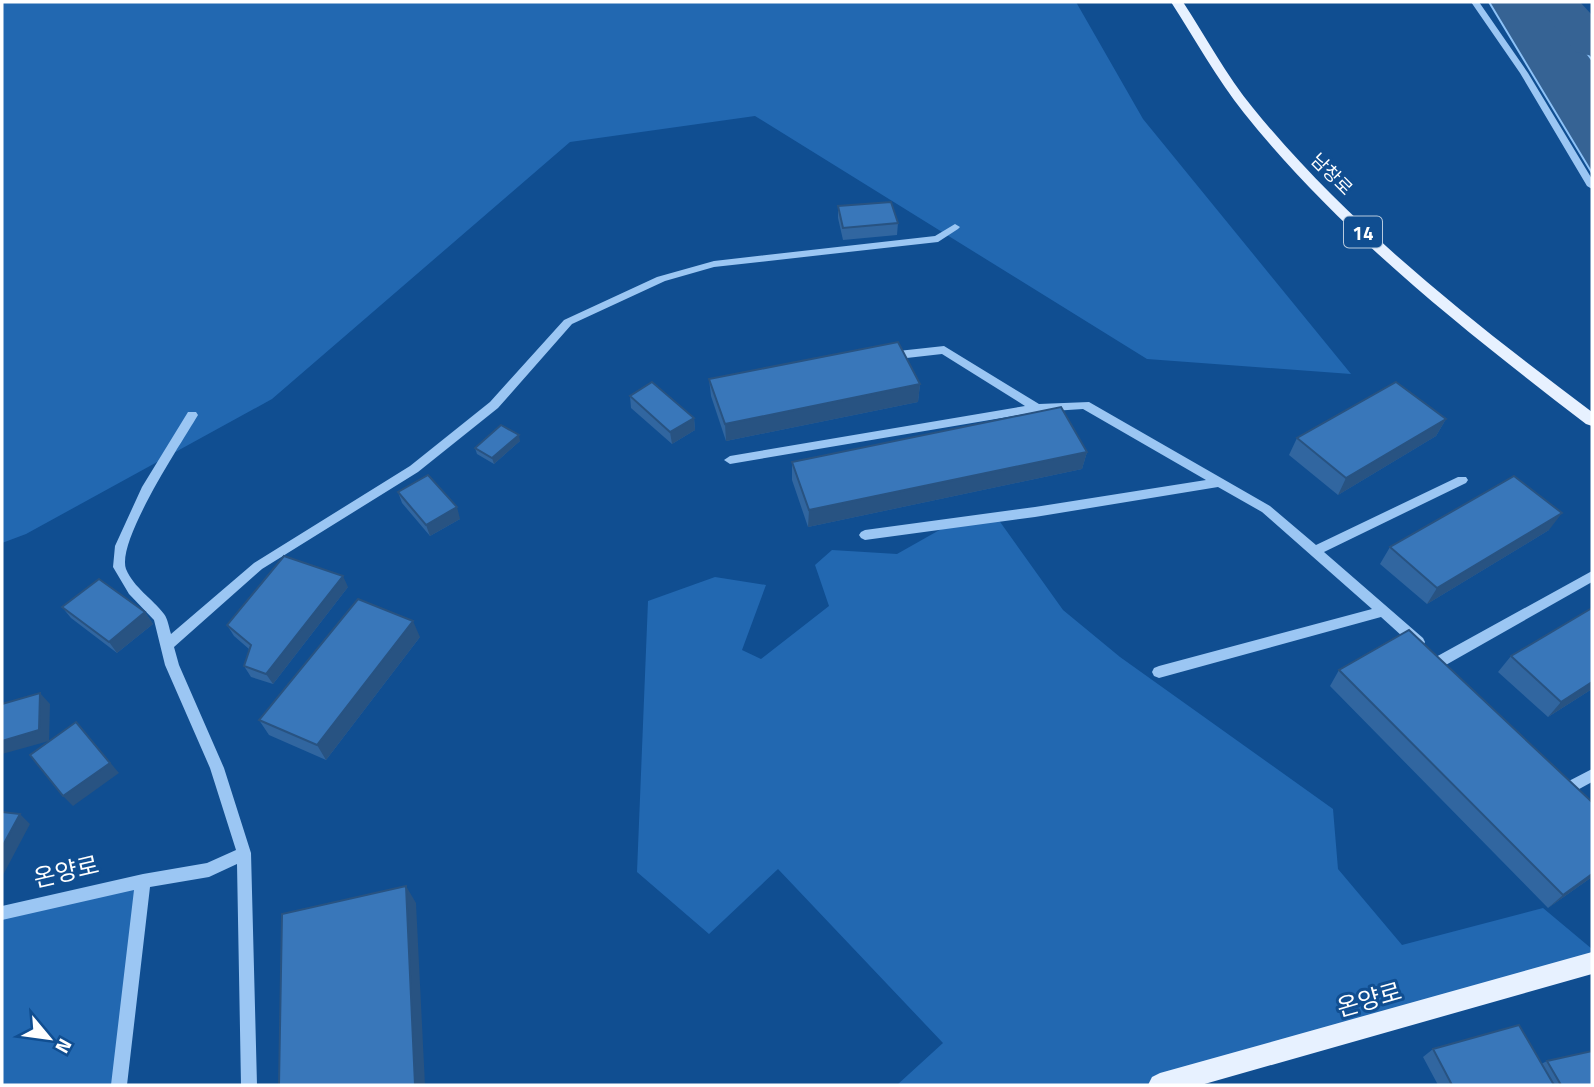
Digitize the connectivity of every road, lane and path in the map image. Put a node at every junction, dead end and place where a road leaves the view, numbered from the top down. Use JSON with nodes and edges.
{"nodes":[{"id":1,"x":1177,"y":2,"type":"edge"},
{"id":2,"x":1475,"y":2,"type":"edge"},
{"id":3,"x":1592,"y":186,"type":"edge"},
{"id":4,"x":955,"y":227,"type":"dead end"},
{"id":5,"x":880,"y":356,"type":"edge"},
{"id":6,"x":1037,"y":408,"type":"junction"},
{"id":7,"x":192,"y":415,"type":"dead end"},
{"id":8,"x":1592,"y":420,"type":"edge"},
{"id":9,"x":730,"y":460,"type":"dead end"},
{"id":10,"x":1462,"y":480,"type":"dead end"},
{"id":11,"x":1222,"y":482,"type":"junction"},
{"id":12,"x":865,"y":535,"type":"dead end"},
{"id":13,"x":1315,"y":551,"type":"junction"},
{"id":14,"x":1592,"y":576,"type":"edge"},
{"id":15,"x":1384,"y":611,"type":"junction"},
{"id":16,"x":167,"y":645,"type":"junction"},
{"id":17,"x":1159,"y":672,"type":"dead end"},
{"id":18,"x":1592,"y":775,"type":"edge"},
{"id":19,"x":1570,"y":788,"type":"edge"},
{"id":20,"x":244,"y":853,"type":"junction"},
{"id":21,"x":143,"y":881,"type":"junction"},
{"id":22,"x":2,"y":913,"type":"edge"},
{"id":23,"x":1592,"y":963,"type":"edge"},
{"id":24,"x":119,"y":1085,"type":"edge"},
{"id":25,"x":250,"y":1085,"type":"edge"},
{"id":26,"x":1160,"y":1085,"type":"edge"}],
"edges":[{"from":1,"to":8,"type":"main road","name":"남창로","number":"14"},
{"from":2,"to":3,"type":"lane"},
{"from":4,"to":16,"type":"street"},
{"from":5,"to":6,"type":"street"},
{"from":6,"to":9,"type":"street"},
{"from":6,"to":11,"type":"street"},
{"from":7,"to":16,"type":"street"},
{"from":10,"to":13,"type":"street"},
{"from":11,"to":12,"type":"street"},
{"from":11,"to":13,"type":"street"},
{"from":13,"to":15,"type":"street"},
{"from":14,"to":15,"type":"street"},
{"from":15,"to":17,"type":"street"},
{"from":16,"to":20,"type":"street"},
{"from":18,"to":19,"type":"street"},
{"from":20,"to":21,"type":"street","name":"온양로"},
{"from":20,"to":25,"type":"street"},
{"from":21,"to":22,"type":"street","name":"온양로"},
{"from":21,"to":24,"type":"street"},
{"from":23,"to":26,"type":"main road","name":"온양로"}]}
